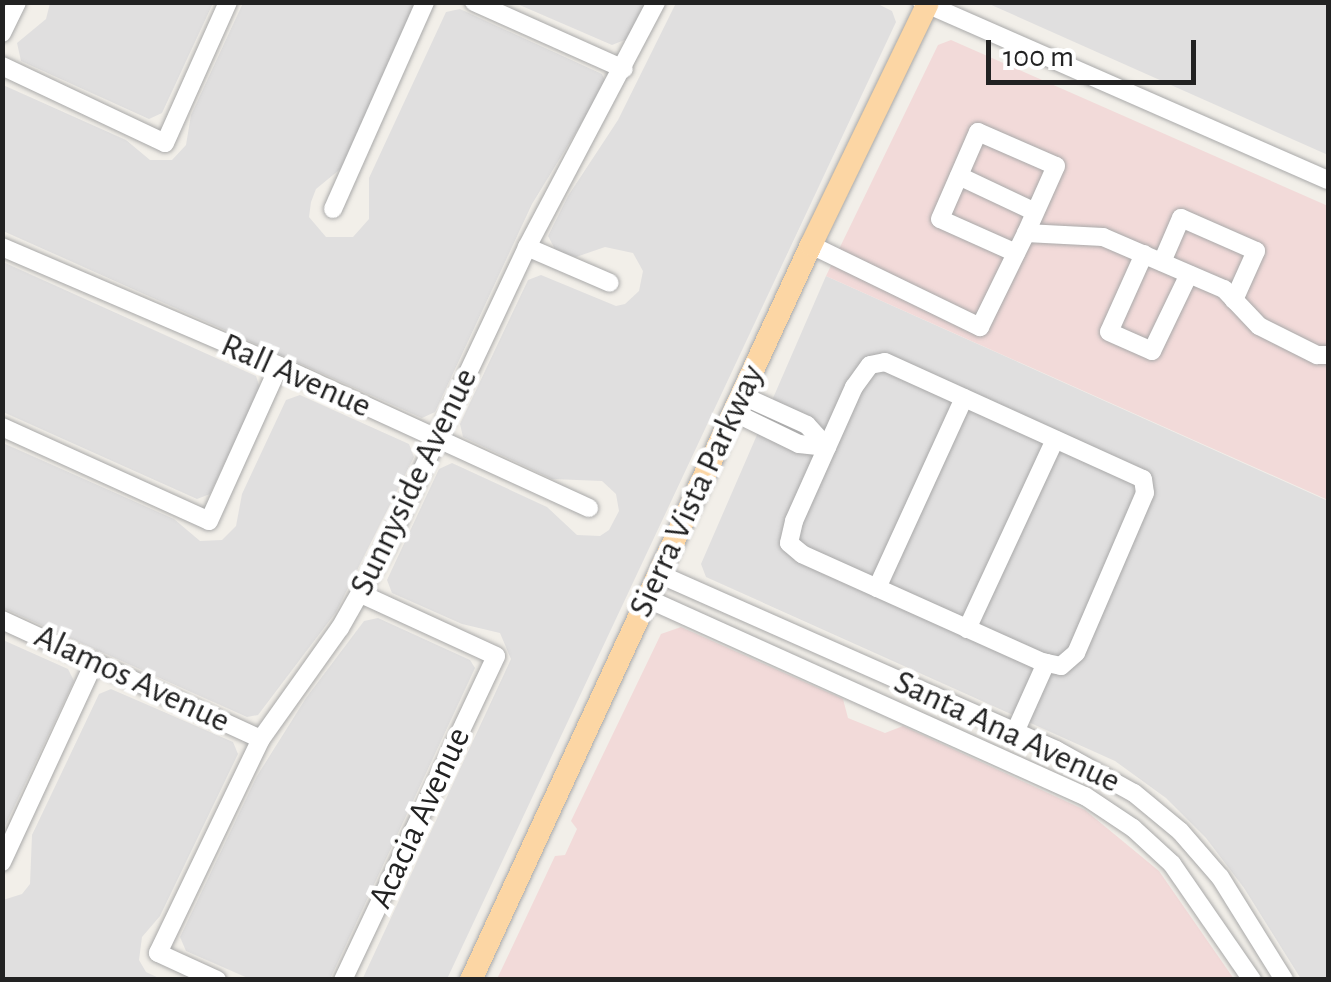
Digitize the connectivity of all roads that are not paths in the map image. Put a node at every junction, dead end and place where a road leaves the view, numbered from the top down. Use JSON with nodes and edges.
{"nodes":[{"id":1,"x":18,"y":2,"type":"edge"},
{"id":2,"x":228,"y":2,"type":"edge"},
{"id":3,"x":425,"y":2,"type":"edge"},
{"id":4,"x":474,"y":2,"type":"edge"},
{"id":5,"x":656,"y":2,"type":"edge"},
{"id":6,"x":925,"y":4,"type":"edge"},
{"id":7,"x":2,"y":33,"type":"edge"},
{"id":8,"x":2,"y":66,"type":"edge"},
{"id":9,"x":624,"y":69,"type":"junction"},
{"id":10,"x":959,"y":176,"type":"junction"},
{"id":11,"x":1328,"y":180,"type":"edge"},
{"id":12,"x":334,"y":209,"type":"dead end"},
{"id":13,"x":1035,"y":212,"type":"junction"},
{"id":14,"x":1026,"y":233,"type":"junction"},
{"id":15,"x":811,"y":245,"type":"junction"},
{"id":16,"x":2,"y":247,"type":"edge"},
{"id":17,"x":526,"y":248,"type":"junction"},
{"id":18,"x":1016,"y":253,"type":"junction"},
{"id":19,"x":1144,"y":254,"type":"junction"},
{"id":20,"x":1162,"y":262,"type":"junction"},
{"id":21,"x":1189,"y":274,"type":"junction"},
{"id":22,"x":610,"y":283,"type":"dead end"},
{"id":23,"x":1234,"y":300,"type":"junction"},
{"id":24,"x":1328,"y":354,"type":"edge"},
{"id":25,"x":279,"y":366,"type":"junction"},
{"id":26,"x":964,"y":398,"type":"junction"},
{"id":27,"x":737,"y":404,"type":"junction"},
{"id":28,"x":2,"y":427,"type":"edge"},
{"id":29,"x":1055,"y":439,"type":"junction"},
{"id":30,"x":436,"y":440,"type":"junction"},
{"id":31,"x":827,"y":446,"type":"junction"},
{"id":32,"x":588,"y":508,"type":"dead end"},
{"id":33,"x":659,"y":574,"type":"junction"},
{"id":34,"x":877,"y":588,"type":"junction"},
{"id":35,"x":361,"y":594,"type":"junction"},
{"id":36,"x":648,"y":599,"type":"junction"},
{"id":37,"x":2,"y":620,"type":"edge"},
{"id":38,"x":968,"y":628,"type":"junction"},
{"id":39,"x":95,"y":661,"type":"junction"},
{"id":40,"x":1046,"y":663,"type":"junction"},
{"id":41,"x":1015,"y":732,"type":"junction"},
{"id":42,"x":261,"y":740,"type":"junction"},
{"id":43,"x":2,"y":862,"type":"edge"},
{"id":44,"x":217,"y":980,"type":"edge"},
{"id":45,"x":343,"y":980,"type":"edge"},
{"id":46,"x":471,"y":980,"type":"edge"},
{"id":47,"x":1252,"y":980,"type":"edge"},
{"id":48,"x":1284,"y":980,"type":"edge"}],
"edges":[{"from":1,"to":7,"type":"street"},
{"from":2,"to":8,"type":"street"},
{"from":3,"to":12,"type":"street"},
{"from":4,"to":9,"type":"street"},
{"from":5,"to":9,"type":"street","name":"Sunnyside Avenue"},
{"from":6,"to":11,"type":"street"},
{"from":6,"to":15,"type":"main road","name":"Sierra Vista Parkway"},
{"from":9,"to":17,"type":"street","name":"Sunnyside Avenue"},
{"from":10,"to":13,"type":"street"},
{"from":10,"to":13,"type":"street"},
{"from":10,"to":18,"type":"street"},
{"from":13,"to":14,"type":"street"},
{"from":14,"to":18,"type":"street"},
{"from":14,"to":19,"type":"street"},
{"from":15,"to":18,"type":"street"},
{"from":15,"to":27,"type":"main road","name":"Sierra Vista Parkway"},
{"from":16,"to":25,"type":"street","name":"Rall Avenue"},
{"from":17,"to":22,"type":"street"},
{"from":17,"to":30,"type":"street","name":"Sunnyside Avenue"},
{"from":19,"to":20,"type":"street"},
{"from":19,"to":21,"type":"street"},
{"from":20,"to":21,"type":"street"},
{"from":20,"to":23,"type":"street"},
{"from":21,"to":23,"type":"street"},
{"from":23,"to":24,"type":"street"},
{"from":25,"to":28,"type":"street"},
{"from":25,"to":30,"type":"street","name":"Rall Avenue"},
{"from":26,"to":29,"type":"street"},
{"from":26,"to":31,"type":"street"},
{"from":26,"to":34,"type":"street"},
{"from":27,"to":31,"type":"street"},
{"from":27,"to":33,"type":"main road","name":"Sierra Vista Parkway"},
{"from":29,"to":38,"type":"street"},
{"from":29,"to":40,"type":"street"},
{"from":30,"to":32,"type":"street","name":"Rall Avenue"},
{"from":30,"to":35,"type":"street","name":"Sunnyside Avenue"},
{"from":31,"to":34,"type":"street"},
{"from":33,"to":36,"type":"main road","name":"Sierra Vista Parkway"},
{"from":33,"to":41,"type":"street","name":"Santa Ana Avenue"},
{"from":34,"to":38,"type":"street"},
{"from":35,"to":42,"type":"street","name":"Sunnyside Avenue"},
{"from":35,"to":45,"type":"street","name":"Acacia Avenue"},
{"from":36,"to":46,"type":"main road","name":"Sierra Vista Parkway"},
{"from":36,"to":47,"type":"street","name":"Santa Ana Avenue"},
{"from":37,"to":39,"type":"street","name":"Alamos Avenue"},
{"from":38,"to":40,"type":"street"},
{"from":39,"to":42,"type":"street","name":"Alamos Avenue"},
{"from":39,"to":43,"type":"street"},
{"from":40,"to":41,"type":"street"},
{"from":41,"to":48,"type":"street","name":"Santa Ana Avenue"},
{"from":42,"to":44,"type":"street","name":"Sunnyside Avenue"}]}
